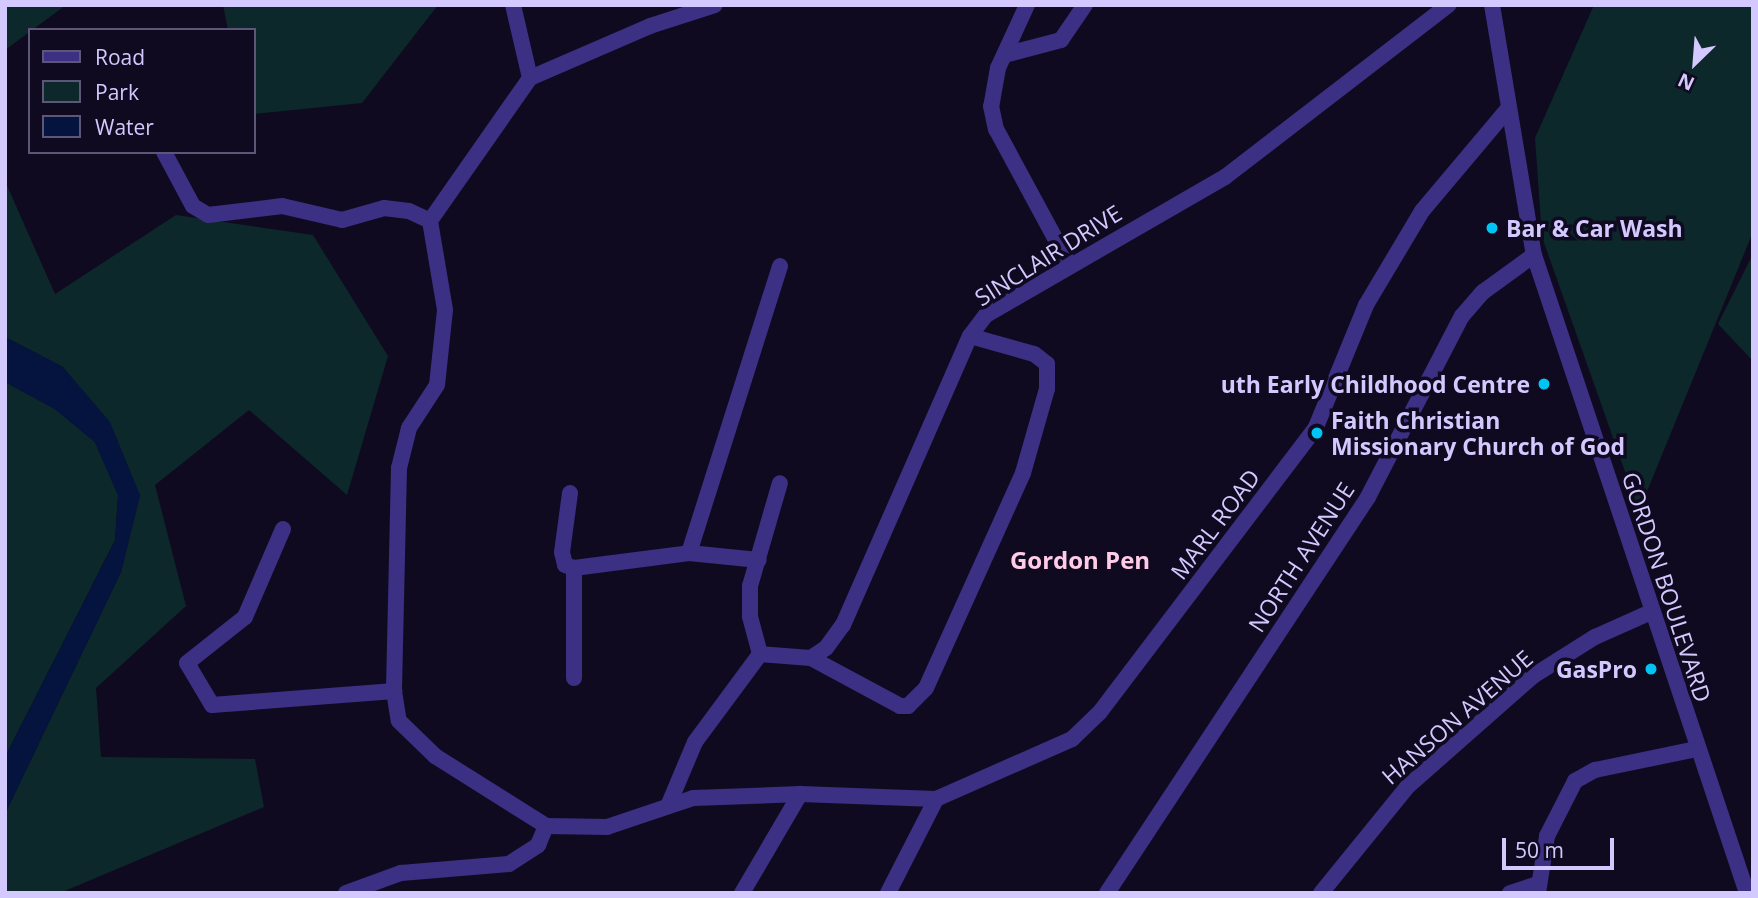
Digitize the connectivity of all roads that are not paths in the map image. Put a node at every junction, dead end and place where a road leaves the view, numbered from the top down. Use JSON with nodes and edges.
{"nodes":[{"id":1,"x":513,"y":5,"type":"edge"},
{"id":2,"x":715,"y":5,"type":"edge"},
{"id":3,"x":1027,"y":5,"type":"edge"},
{"id":4,"x":1085,"y":5,"type":"edge"},
{"id":5,"x":1448,"y":5,"type":"edge"},
{"id":6,"x":1492,"y":5,"type":"edge"},
{"id":7,"x":1008,"y":54,"type":"junction"},
{"id":8,"x":530,"y":78,"type":"junction"},
{"id":9,"x":1508,"y":109,"type":"junction"},
{"id":10,"x":165,"y":154,"type":"edge"},
{"id":11,"x":430,"y":221,"type":"junction"},
{"id":12,"x":1534,"y":255,"type":"junction"},
{"id":13,"x":780,"y":266,"type":"dead end"},
{"id":14,"x":1070,"y":266,"type":"junction"},
{"id":15,"x":970,"y":336,"type":"junction"},
{"id":16,"x":780,"y":483,"type":"dead end"},
{"id":17,"x":569,"y":493,"type":"dead end"},
{"id":18,"x":283,"y":529,"type":"dead end"},
{"id":19,"x":689,"y":553,"type":"junction"},
{"id":20,"x":759,"y":560,"type":"junction"},
{"id":21,"x":574,"y":568,"type":"junction"},
{"id":22,"x":1651,"y":612,"type":"junction"},
{"id":23,"x":760,"y":654,"type":"junction"},
{"id":24,"x":811,"y":658,"type":"junction"},
{"id":25,"x":573,"y":678,"type":"dead end"},
{"id":26,"x":394,"y":691,"type":"junction"},
{"id":27,"x":1696,"y":749,"type":"junction"},
{"id":28,"x":800,"y":794,"type":"junction"},
{"id":29,"x":936,"y":799,"type":"junction"},
{"id":30,"x":668,"y":806,"type":"junction"},
{"id":31,"x":546,"y":826,"type":"junction"},
{"id":32,"x":1538,"y":888,"type":"edge"},
{"id":33,"x":346,"y":893,"type":"edge"},
{"id":34,"x":742,"y":893,"type":"edge"},
{"id":35,"x":888,"y":893,"type":"edge"},
{"id":36,"x":1107,"y":893,"type":"edge"},
{"id":37,"x":1321,"y":893,"type":"edge"},
{"id":38,"x":1510,"y":893,"type":"edge"},
{"id":39,"x":1747,"y":893,"type":"edge"}],
"edges":[{"from":1,"to":8,"type":"street"},
{"from":2,"to":8,"type":"street"},
{"from":3,"to":7,"type":"street"},
{"from":4,"to":7,"type":"street"},
{"from":5,"to":14,"type":"street","name":"SINCLAIR DRIVE"},
{"from":6,"to":9,"type":"street","name":"GORDON BOULEVARD"},
{"from":7,"to":14,"type":"street"},
{"from":8,"to":11,"type":"street"},
{"from":9,"to":12,"type":"street","name":"GORDON BOULEVARD"},
{"from":9,"to":29,"type":"street","name":"MARL ROAD"},
{"from":10,"to":11,"type":"street"},
{"from":11,"to":26,"type":"street"},
{"from":12,"to":22,"type":"street","name":"GORDON BOULEVARD"},
{"from":12,"to":36,"type":"street","name":"NORTH AVENUE"},
{"from":13,"to":19,"type":"street"},
{"from":14,"to":15,"type":"street","name":"SINCLAIR DRIVE"},
{"from":15,"to":24,"type":"street","name":"SINCLAIR DRIVE"},
{"from":15,"to":24,"type":"street"},
{"from":16,"to":20,"type":"street"},
{"from":17,"to":21,"type":"street"},
{"from":18,"to":26,"type":"street"},
{"from":19,"to":20,"type":"street"},
{"from":19,"to":21,"type":"street"},
{"from":20,"to":23,"type":"street"},
{"from":21,"to":25,"type":"street"},
{"from":22,"to":27,"type":"street","name":"GORDON BOULEVARD"},
{"from":22,"to":37,"type":"street","name":"HANSON AVENUE"},
{"from":23,"to":24,"type":"street"},
{"from":23,"to":30,"type":"street"},
{"from":26,"to":31,"type":"street"},
{"from":27,"to":32,"type":"street"},
{"from":27,"to":39,"type":"street","name":"GORDON BOULEVARD"},
{"from":28,"to":29,"type":"street"},
{"from":28,"to":30,"type":"street"},
{"from":28,"to":34,"type":"street"},
{"from":29,"to":35,"type":"street"},
{"from":30,"to":31,"type":"street"},
{"from":31,"to":33,"type":"street"},
{"from":32,"to":38,"type":"street"}]}
